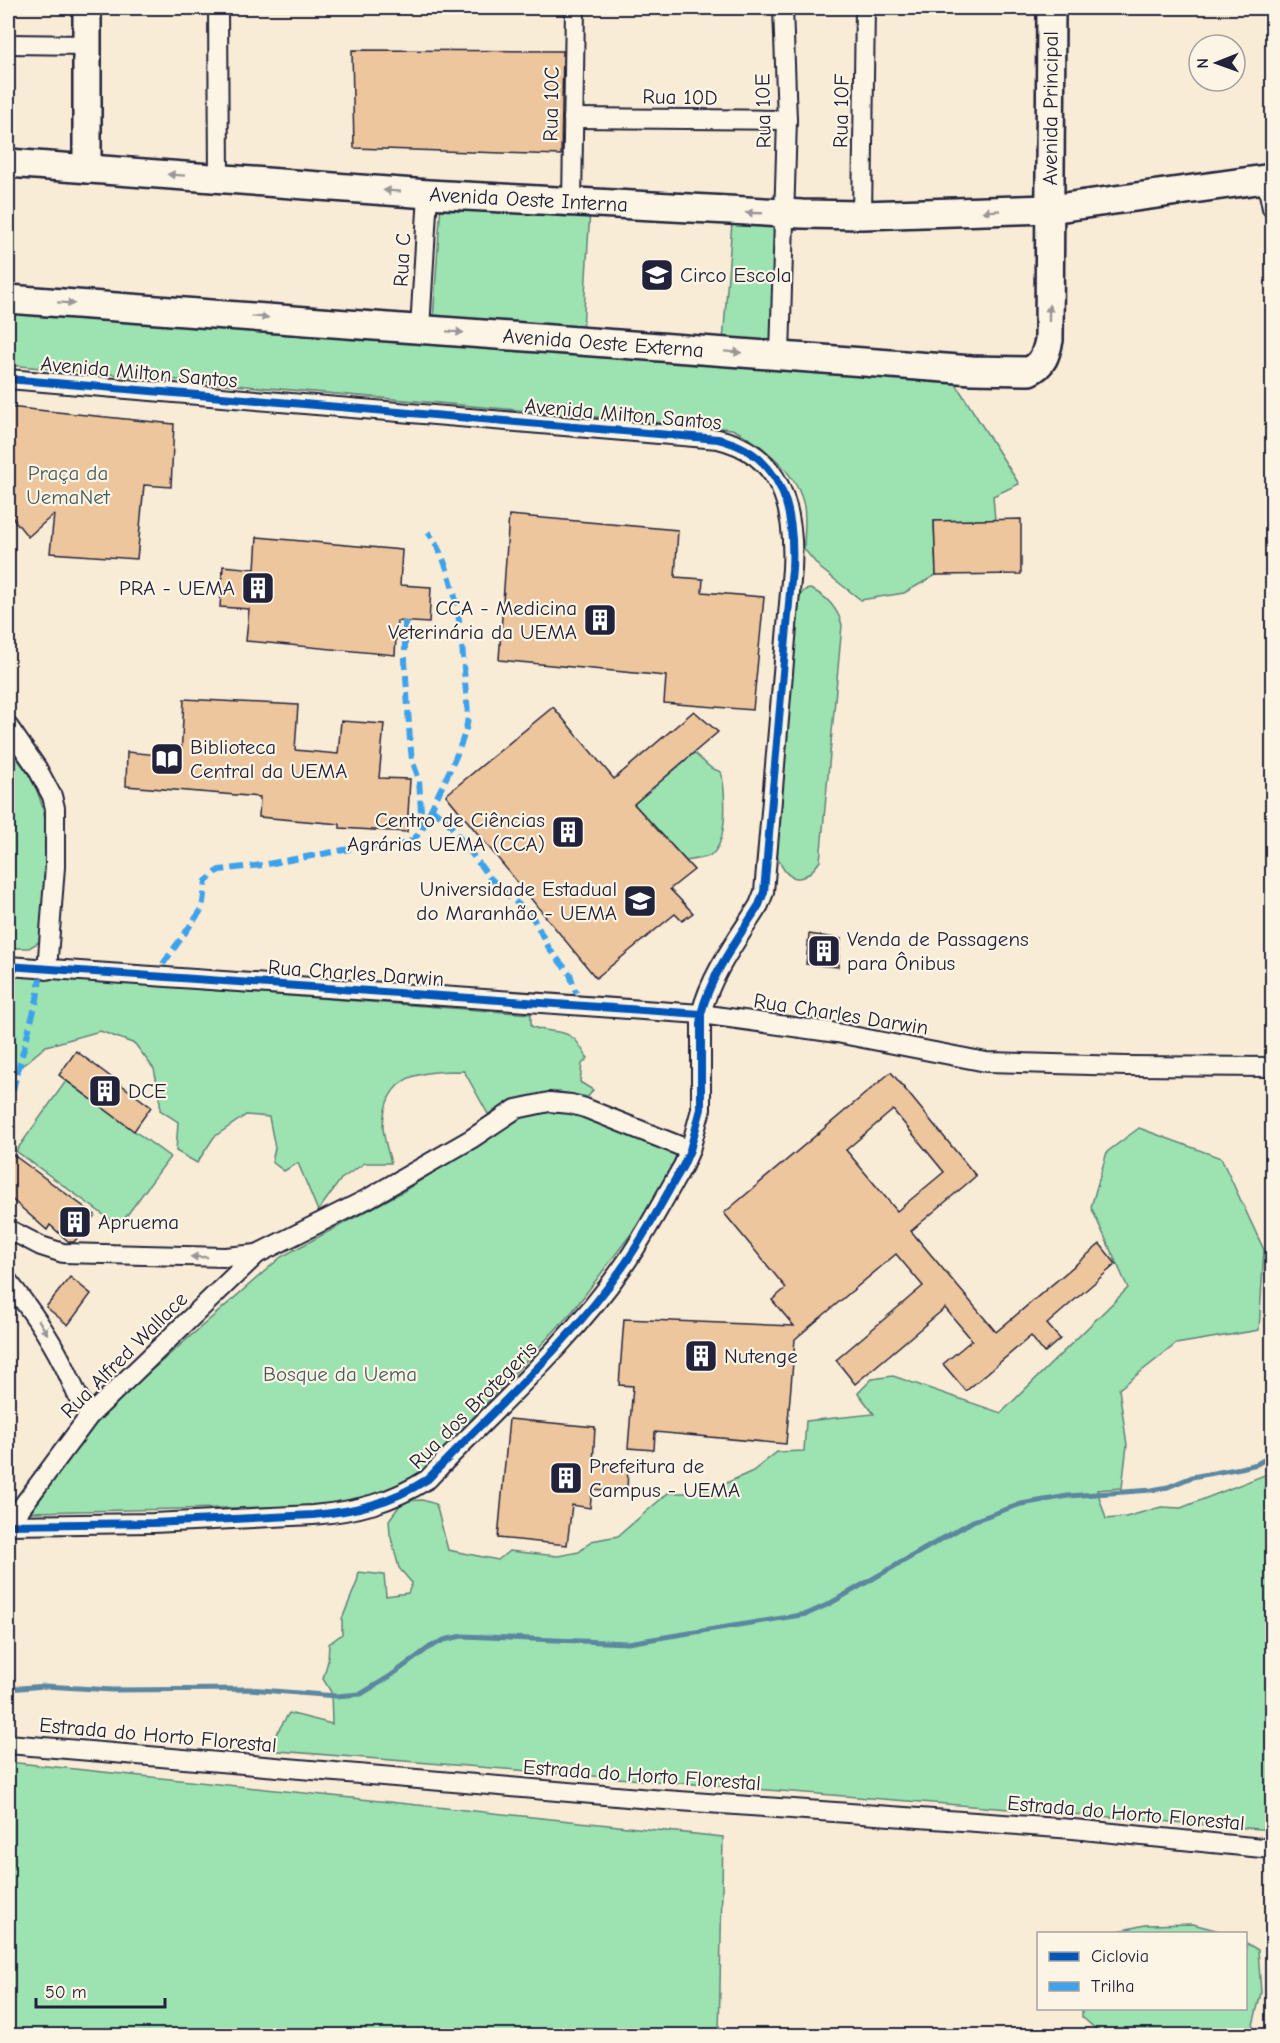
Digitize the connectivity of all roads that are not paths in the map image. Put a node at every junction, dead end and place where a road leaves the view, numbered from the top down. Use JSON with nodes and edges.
{"nodes":[{"id":1,"x":87,"y":8,"type":"edge"},
{"id":2,"x":218,"y":8,"type":"edge"},
{"id":3,"x":575,"y":8,"type":"edge"},
{"id":4,"x":783,"y":8,"type":"edge"},
{"id":5,"x":865,"y":8,"type":"edge"},
{"id":6,"x":1051,"y":8,"type":"edge"},
{"id":7,"x":8,"y":44,"type":"edge"},
{"id":8,"x":87,"y":45,"type":"junction"},
{"id":9,"x":573,"y":118,"type":"junction"},
{"id":10,"x":787,"y":120,"type":"junction"},
{"id":11,"x":8,"y":163,"type":"edge"},
{"id":12,"x":87,"y":168,"type":"junction"},
{"id":13,"x":219,"y":178,"type":"junction"},
{"id":14,"x":1269,"y":179,"type":"edge"},
{"id":15,"x":428,"y":194,"type":"junction"},
{"id":16,"x":572,"y":202,"type":"junction"},
{"id":17,"x":1272,"y":208,"type":"edge"},
{"id":18,"x":1050,"y":209,"type":"junction"},
{"id":19,"x":785,"y":214,"type":"junction"},
{"id":20,"x":862,"y":215,"type":"junction"},
{"id":21,"x":8,"y":299,"type":"edge"},
{"id":22,"x":420,"y":329,"type":"junction"},
{"id":23,"x":780,"y":355,"type":"junction"},
{"id":24,"x":8,"y":379,"type":"edge"},
{"id":25,"x":8,"y":726,"type":"edge"},
{"id":26,"x":8,"y":966,"type":"edge"},
{"id":27,"x":47,"y":970,"type":"junction"},
{"id":28,"x":701,"y":1014,"type":"junction"},
{"id":29,"x":1272,"y":1067,"type":"edge"},
{"id":30,"x":690,"y":1150,"type":"junction"},
{"id":31,"x":8,"y":1229,"type":"edge"},
{"id":32,"x":257,"y":1254,"type":"junction"},
{"id":33,"x":8,"y":1281,"type":"edge"},
{"id":34,"x":90,"y":1415,"type":"junction"},
{"id":35,"x":8,"y":1524,"type":"edge"},
{"id":36,"x":8,"y":1744,"type":"edge"},
{"id":37,"x":1272,"y":1849,"type":"edge"}],
"edges":[{"from":1,"to":8,"type":"street"},
{"from":2,"to":13,"type":"street"},
{"from":3,"to":9,"type":"street","name":"Rua 10C"},
{"from":4,"to":10,"type":"street","name":"Rua 10E"},
{"from":5,"to":20,"type":"street","name":"Rua 10F"},
{"from":6,"to":18,"type":"street","name":"Avenida Principal"},
{"from":7,"to":8,"type":"street"},
{"from":8,"to":12,"type":"street"},
{"from":9,"to":10,"type":"street","name":"Rua 10D"},
{"from":9,"to":16,"type":"street","name":"Rua 10C"},
{"from":10,"to":19,"type":"street","name":"Rua 10E"},
{"from":11,"to":12,"type":"street","name":"Avenida Oeste Interna"},
{"from":13,"to":12,"type":"street","name":"Avenida Oeste Interna","one_way":true},
{"from":15,"to":13,"type":"street","name":"Avenida Oeste Interna","one_way":true},
{"from":14,"to":17,"type":"street"},
{"from":14,"to":18,"type":"street","name":"Avenida Oeste Interna"},
{"from":15,"to":16,"type":"street","name":"Avenida Oeste Interna"},
{"from":15,"to":22,"type":"street","name":"Rua C"},
{"from":19,"to":16,"type":"street","name":"Avenida Oeste Interna","one_way":true},
{"from":18,"to":20,"type":"street","name":"Avenida Oeste Interna","one_way":true},
{"from":23,"to":18,"type":"street","name":"Avenida Oeste Externa","one_way":true},
{"from":19,"to":20,"type":"street","name":"Avenida Oeste Interna"},
{"from":19,"to":23,"type":"street","name":"Rua 10E"},
{"from":21,"to":22,"type":"street","name":"Avenida Oeste Externa","one_way":true},
{"from":22,"to":23,"type":"street","name":"Avenida Oeste Externa","one_way":true},
{"from":24,"to":28,"type":"street","name":"Avenida Milton Santos"},
{"from":25,"to":27,"type":"street"},
{"from":26,"to":27,"type":"street","name":"Rua Charles Darwin"},
{"from":27,"to":28,"type":"street","name":"Rua Charles Darwin"},
{"from":28,"to":29,"type":"street","name":"Rua Charles Darwin"},
{"from":28,"to":30,"type":"street","name":"Rua dos Brotegeris"},
{"from":30,"to":32,"type":"street"},
{"from":30,"to":35,"type":"street","name":"Rua dos Brotegeris"},
{"from":32,"to":31,"type":"street","one_way":true},
{"from":32,"to":34,"type":"street","name":"Rua Alfred Wallace"},
{"from":33,"to":34,"type":"street","one_way":true},
{"from":34,"to":35,"type":"street","name":"Rua Alfred Wallace"},
{"from":36,"to":37,"type":"street","name":"Estrada do Horto Florestal"}]}
